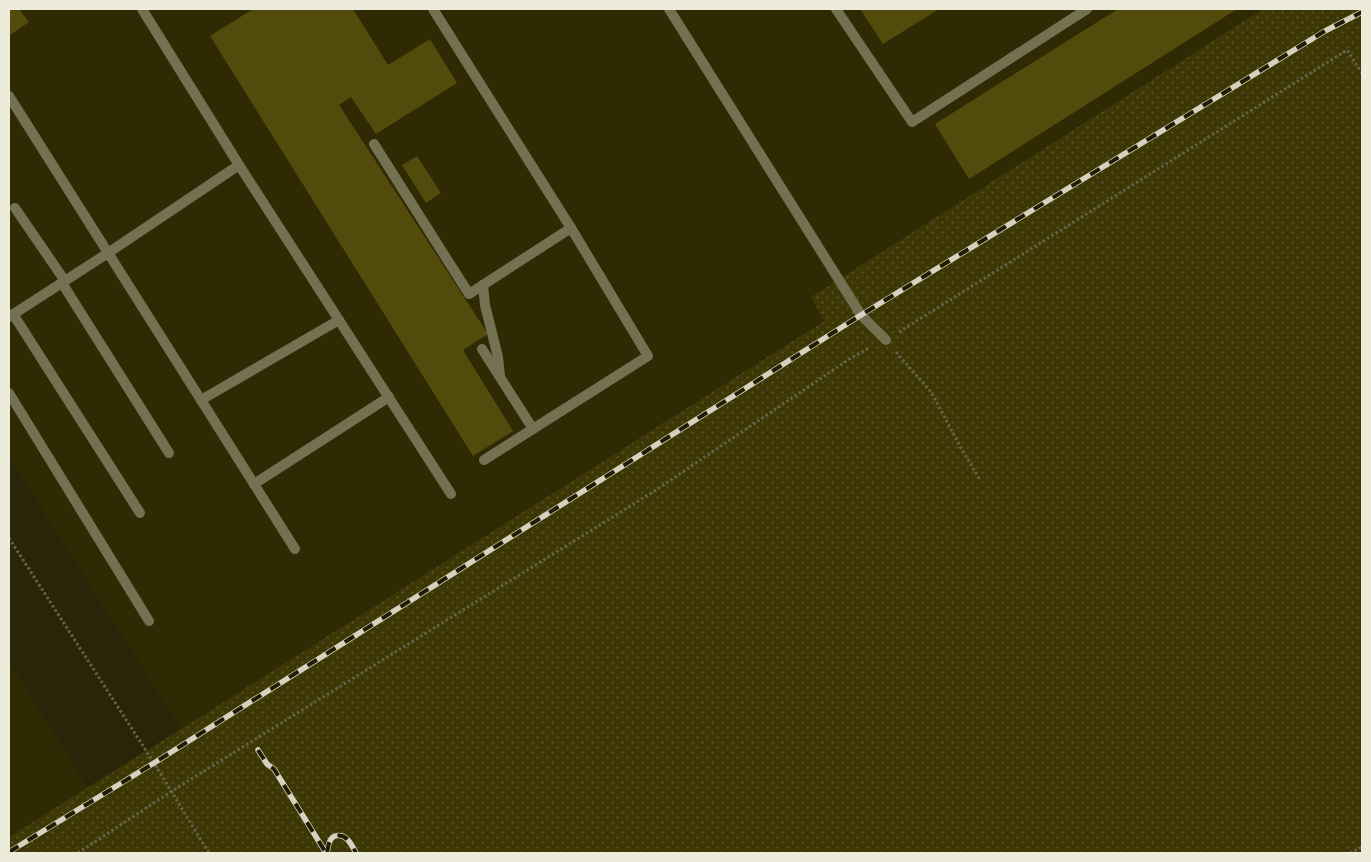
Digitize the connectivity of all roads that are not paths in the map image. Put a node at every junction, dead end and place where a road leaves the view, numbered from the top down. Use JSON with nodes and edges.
{"nodes":[{"id":1,"x":142,"y":9,"type":"edge"},
{"id":2,"x":433,"y":9,"type":"edge"},
{"id":3,"x":669,"y":9,"type":"edge"},
{"id":4,"x":836,"y":9,"type":"edge"},
{"id":5,"x":1087,"y":9,"type":"edge"},
{"id":6,"x":9,"y":96,"type":"edge"},
{"id":7,"x":374,"y":144,"type":"dead end"},
{"id":8,"x":239,"y":165,"type":"junction"},
{"id":9,"x":15,"y":208,"type":"dead end"},
{"id":10,"x":571,"y":228,"type":"junction"},
{"id":11,"x":108,"y":253,"type":"junction"},
{"id":12,"x":64,"y":282,"type":"junction"},
{"id":13,"x":484,"y":285,"type":"junction"},
{"id":14,"x":11,"y":315,"type":"edge"},
{"id":15,"x":339,"y":320,"type":"junction"},
{"id":16,"x":886,"y":340,"type":"road end"},
{"id":17,"x":482,"y":349,"type":"dead end"},
{"id":18,"x":500,"y":377,"type":"junction"},
{"id":19,"x":9,"y":394,"type":"edge"},
{"id":20,"x":389,"y":397,"type":"junction"},
{"id":21,"x":201,"y":400,"type":"junction"},
{"id":22,"x":533,"y":429,"type":"junction"},
{"id":23,"x":169,"y":452,"type":"dead end"},
{"id":24,"x":484,"y":460,"type":"dead end"},
{"id":25,"x":254,"y":484,"type":"junction"},
{"id":26,"x":451,"y":494,"type":"dead end"},
{"id":27,"x":140,"y":513,"type":"dead end"},
{"id":28,"x":295,"y":549,"type":"dead end"},
{"id":29,"x":149,"y":621,"type":"dead end"}],
"edges":[{"from":1,"to":8,"type":"lane"},
{"from":2,"to":10,"type":"lane"},
{"from":3,"to":16,"type":"lane"},
{"from":4,"to":5,"type":"lane"},
{"from":6,"to":11,"type":"lane"},
{"from":7,"to":13,"type":"lane"},
{"from":8,"to":11,"type":"lane"},
{"from":8,"to":15,"type":"lane"},
{"from":9,"to":12,"type":"lane"},
{"from":10,"to":13,"type":"lane"},
{"from":10,"to":22,"type":"lane"},
{"from":11,"to":12,"type":"lane"},
{"from":11,"to":21,"type":"lane"},
{"from":12,"to":14,"type":"lane"},
{"from":12,"to":23,"type":"lane"},
{"from":13,"to":18,"type":"lane"},
{"from":14,"to":27,"type":"lane"},
{"from":15,"to":20,"type":"lane"},
{"from":15,"to":21,"type":"lane"},
{"from":17,"to":18,"type":"lane"},
{"from":18,"to":22,"type":"lane"},
{"from":19,"to":29,"type":"lane"},
{"from":20,"to":25,"type":"lane"},
{"from":20,"to":26,"type":"lane"},
{"from":21,"to":25,"type":"lane"},
{"from":22,"to":24,"type":"lane"},
{"from":25,"to":28,"type":"lane"}]}
